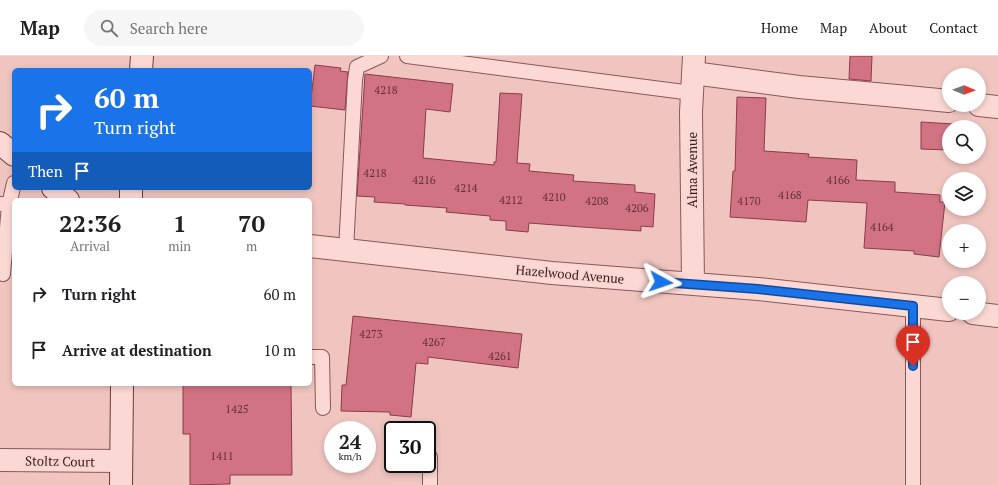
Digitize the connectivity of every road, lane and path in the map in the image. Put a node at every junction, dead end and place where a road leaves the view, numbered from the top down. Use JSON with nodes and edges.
{"nodes":[{"id":1,"x":142,"y":56,"type":"edge"},
{"id":2,"x":381,"y":56,"type":"edge"},
{"id":3,"x":407,"y":56,"type":"edge"},
{"id":4,"x":141,"y":68,"type":"edge"},
{"id":5,"x":693,"y":74,"type":"edge"},
{"id":6,"x":942,"y":101,"type":"edge"},
{"id":7,"x":986,"y":106,"type":"edge"},
{"id":8,"x":998,"y":107,"type":"edge"},
{"id":9,"x":0,"y":143,"type":"edge"},
{"id":10,"x":12,"y":153,"type":"edge"},
{"id":11,"x":12,"y":187,"type":"edge"},
{"id":12,"x":56,"y":190,"type":"edge"},
{"id":13,"x":66,"y":198,"type":"edge"},
{"id":14,"x":4,"y":204,"type":"edge"},
{"id":15,"x":312,"y":246,"type":"edge"},
{"id":16,"x":346,"y":250,"type":"junction"},
{"id":17,"x":3,"y":274,"type":"dead end"},
{"id":18,"x":693,"y":284,"type":"junction"},
{"id":19,"x":913,"y":306,"type":"junction"},
{"id":20,"x":942,"y":309,"type":"edge"},
{"id":21,"x":986,"y":315,"type":"edge"},
{"id":22,"x":998,"y":316,"type":"edge"},
{"id":23,"x":312,"y":357,"type":"edge"},
{"id":24,"x":122,"y":386,"type":"edge"},
{"id":25,"x":323,"y":408,"type":"dead end"},
{"id":26,"x":0,"y":460,"type":"edge"},
{"id":27,"x":121,"y":461,"type":"junction"},
{"id":28,"x":430,"y":473,"type":"edge"},
{"id":29,"x":121,"y":485,"type":"edge"},
{"id":30,"x":430,"y":485,"type":"edge"},
{"id":31,"x":913,"y":485,"type":"edge"}],
"edges":[{"from":1,"to":4,"type":"street"},
{"from":2,"to":16,"type":"lane"},
{"from":3,"to":5,"type":"lane"},
{"from":5,"to":6,"type":"street"},
{"from":5,"to":18,"type":"street","name":"Alma Avenue"},
{"from":7,"to":8,"type":"street"},
{"from":9,"to":10,"type":"street"},
{"from":11,"to":14,"type":"lane"},
{"from":12,"to":13,"type":"street"},
{"from":14,"to":17,"type":"lane"},
{"from":15,"to":16,"type":"street","name":"Hazelwood Avenue"},
{"from":16,"to":18,"type":"street","name":"Hazelwood Avenue"},
{"from":18,"to":19,"type":"street","name":"Hazelwood Avenue"},
{"from":19,"to":20,"type":"street","name":"Hazelwood Avenue"},
{"from":19,"to":31,"type":"lane"},
{"from":21,"to":22,"type":"street"},
{"from":23,"to":25,"type":"lane"},
{"from":24,"to":27,"type":"street"},
{"from":26,"to":27,"type":"street","name":"Stoltz Court"},
{"from":27,"to":29,"type":"street"},
{"from":28,"to":30,"type":"lane"}]}
